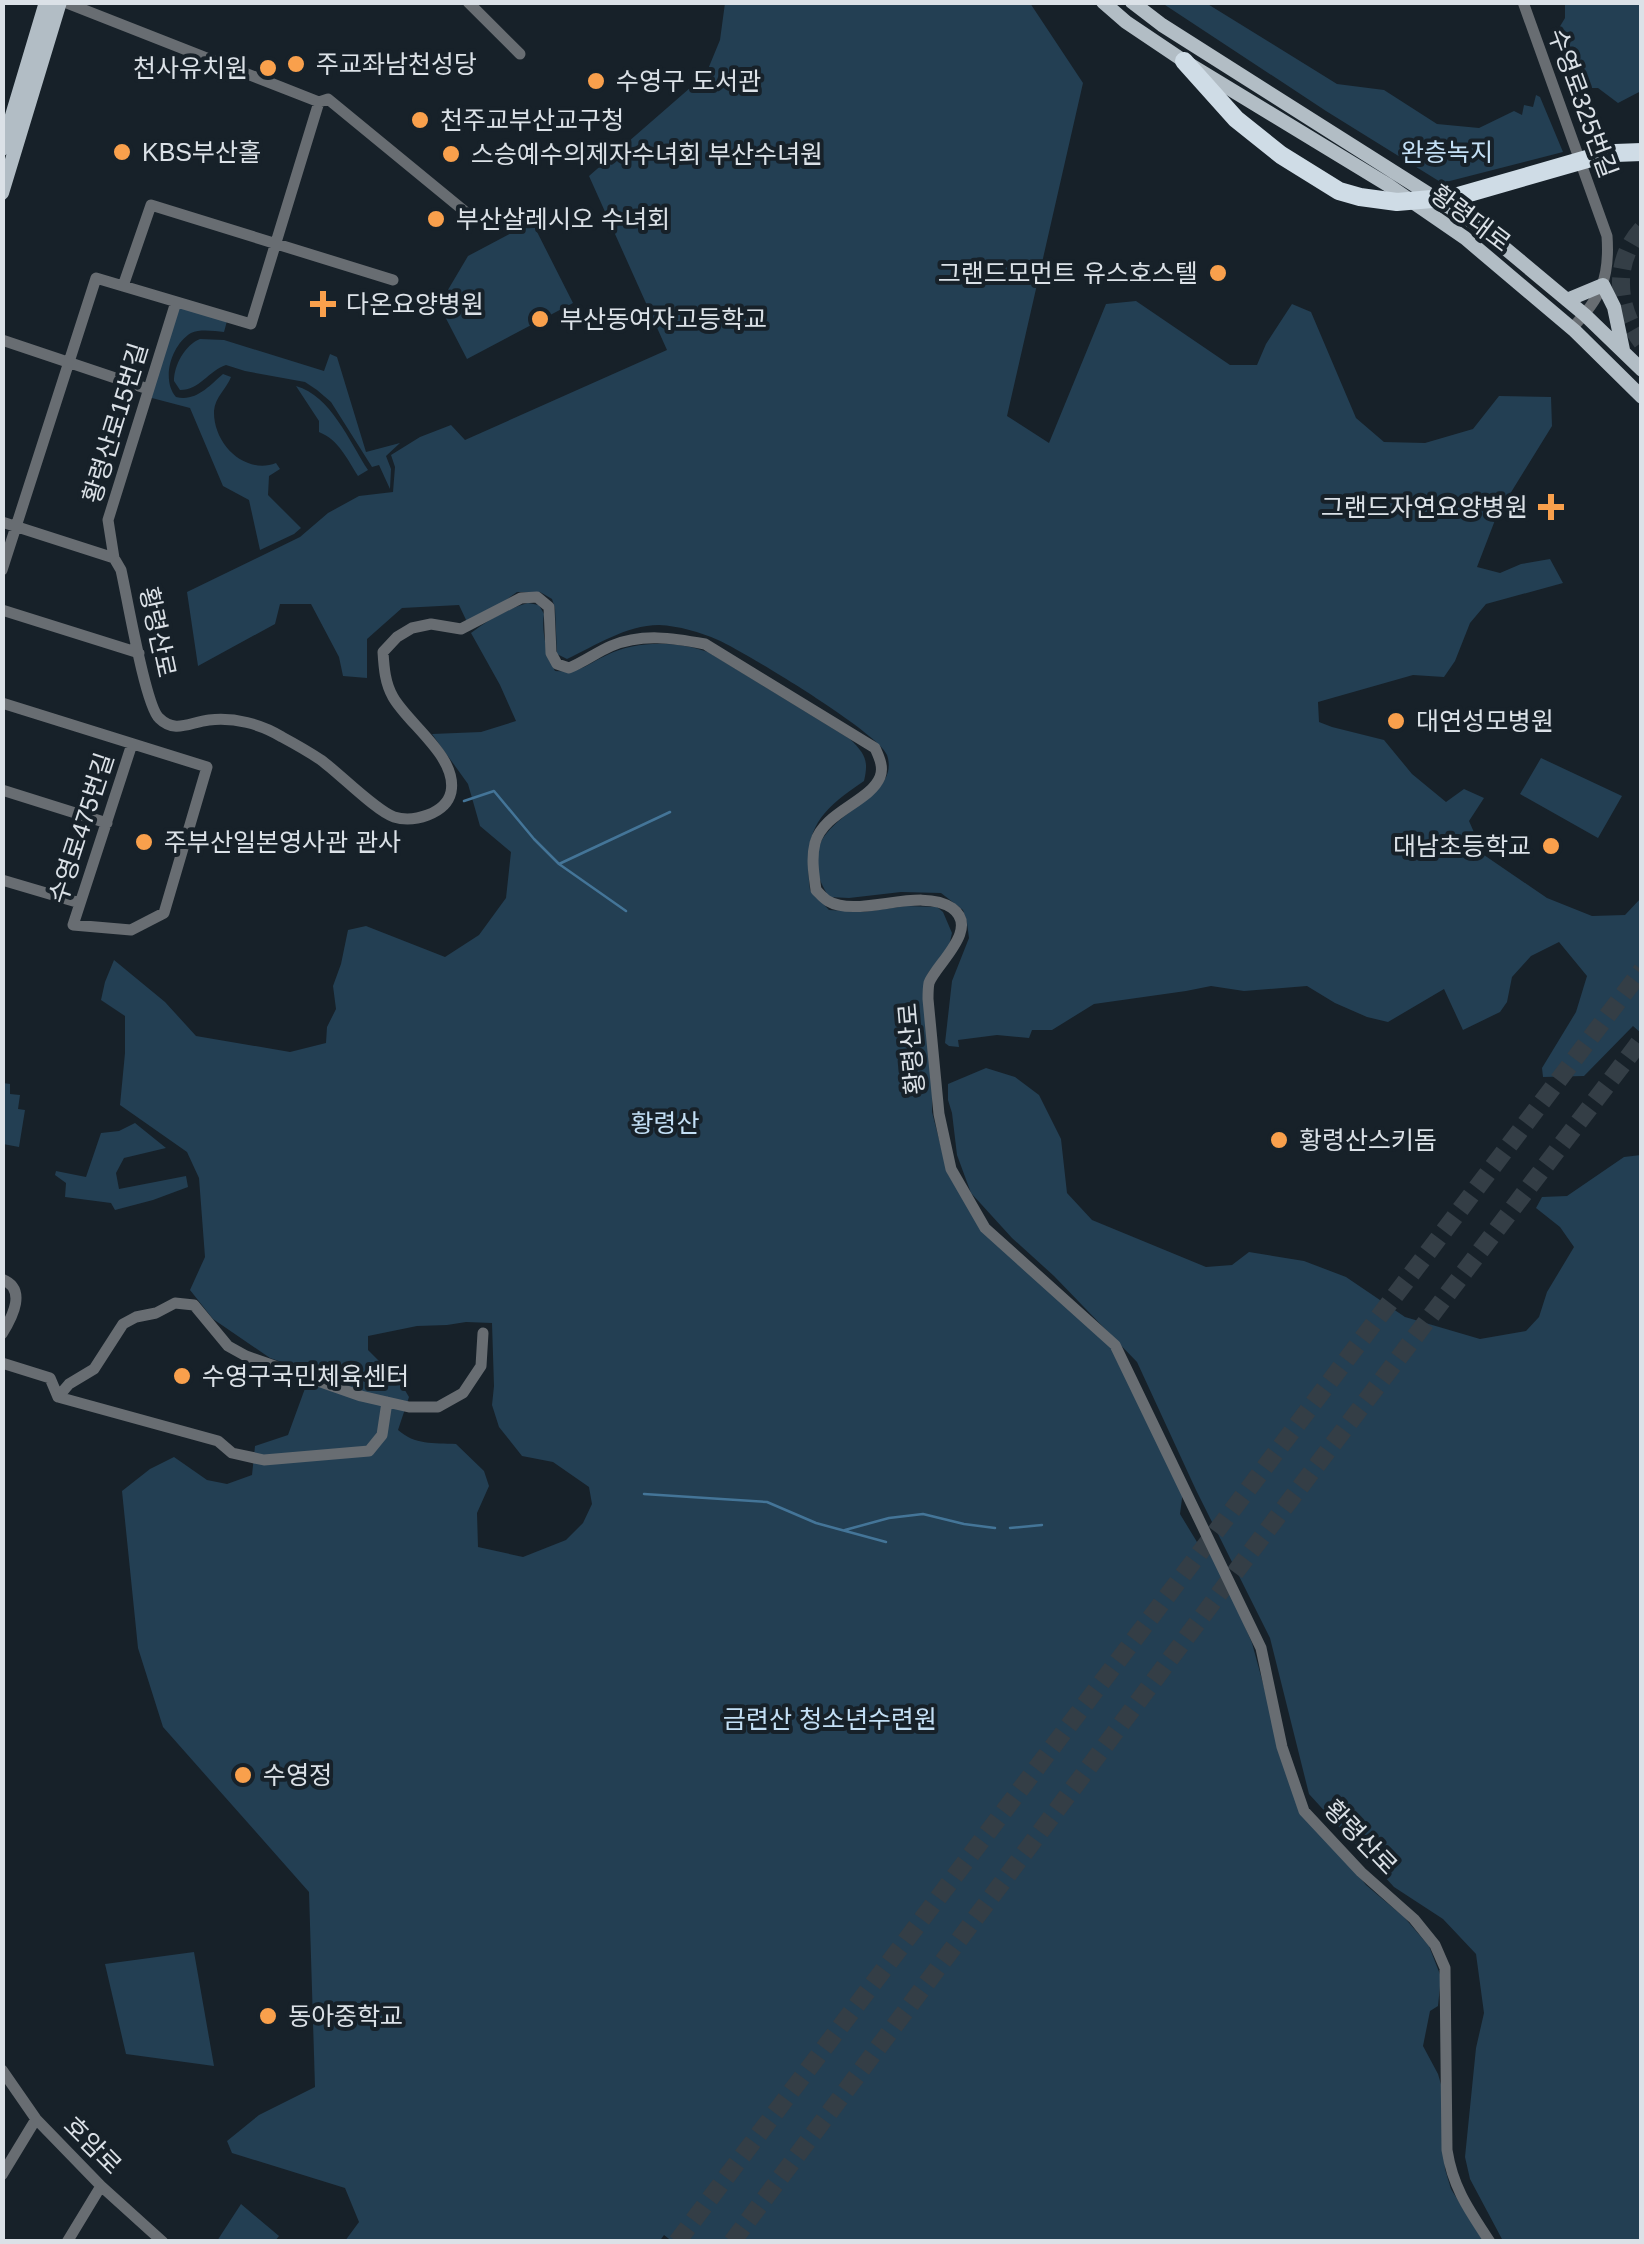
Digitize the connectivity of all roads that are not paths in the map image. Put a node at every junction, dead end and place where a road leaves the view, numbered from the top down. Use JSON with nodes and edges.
{"nodes":[{"id":1,"x":46,"y":2,"type":"edge"},
{"id":2,"x":62,"y":2,"type":"edge"},
{"id":3,"x":468,"y":2,"type":"edge"},
{"id":4,"x":1103,"y":2,"type":"edge"},
{"id":5,"x":1132,"y":2,"type":"edge"},
{"id":6,"x":1522,"y":2,"type":"edge"},
{"id":7,"x":520,"y":54,"type":"dead end"},
{"id":8,"x":1184,"y":61,"type":"junction"},
{"id":9,"x":319,"y":102,"type":"junction"},
{"id":10,"x":2,"y":149,"type":"edge"},
{"id":11,"x":1642,"y":152,"type":"edge"},
{"id":12,"x":2,"y":193,"type":"edge"},
{"id":13,"x":468,"y":214,"type":"dead end"},
{"id":14,"x":278,"y":244,"type":"junction"},
{"id":15,"x":393,"y":280,"type":"dead end"},
{"id":16,"x":1604,"y":285,"type":"junction"},
{"id":17,"x":124,"y":286,"type":"junction"},
{"id":18,"x":1567,"y":300,"type":"junction"},
{"id":19,"x":176,"y":302,"type":"junction"},
{"id":20,"x":1584,"y":315,"type":"junction"},
{"id":21,"x":1572,"y":328,"type":"junction"},
{"id":22,"x":2,"y":340,"type":"edge"},
{"id":23,"x":1623,"y":351,"type":"junction"},
{"id":24,"x":69,"y":364,"type":"junction"},
{"id":25,"x":1642,"y":370,"type":"edge"},
{"id":26,"x":148,"y":390,"type":"junction"},
{"id":27,"x":1642,"y":397,"type":"edge"},
{"id":28,"x":2,"y":522,"type":"edge"},
{"id":29,"x":16,"y":527,"type":"junction"},
{"id":30,"x":114,"y":558,"type":"junction"},
{"id":31,"x":2,"y":570,"type":"edge"},
{"id":32,"x":2,"y":610,"type":"edge"},
{"id":33,"x":139,"y":652,"type":"junction"},
{"id":34,"x":2,"y":704,"type":"edge"},
{"id":35,"x":132,"y":744,"type":"junction"},
{"id":36,"x":2,"y":790,"type":"edge"},
{"id":37,"x":106,"y":823,"type":"junction"},
{"id":38,"x":2,"y":880,"type":"edge"},
{"id":39,"x":80,"y":903,"type":"junction"},
{"id":40,"x":2,"y":1278,"type":"edge"},
{"id":41,"x":483,"y":1333,"type":"dead end"},
{"id":42,"x":2,"y":1334,"type":"edge"},
{"id":43,"x":2,"y":1363,"type":"edge"},
{"id":44,"x":58,"y":1397,"type":"junction"},
{"id":45,"x":387,"y":1402,"type":"junction"},
{"id":46,"x":2,"y":2070,"type":"edge"},
{"id":47,"x":36,"y":2119,"type":"junction"},
{"id":48,"x":2,"y":2175,"type":"edge"},
{"id":49,"x":100,"y":2186,"type":"junction"},
{"id":50,"x":67,"y":2242,"type":"edge"},
{"id":51,"x":164,"y":2242,"type":"edge"},
{"id":52,"x":1490,"y":2242,"type":"edge"}],
"edges":[{"from":1,"to":10,"type":"main road"},
{"from":2,"to":9,"type":"street"},
{"from":2,"to":12,"type":"main road"},
{"from":3,"to":7,"type":"street"},
{"from":4,"to":8,"type":"main road","name":"황령대로"},
{"from":5,"to":18,"type":"main road","name":"황령대로"},
{"from":6,"to":16,"type":"street","name":"수영로325번길"},
{"from":8,"to":11,"type":"highway"},
{"from":8,"to":21,"type":"main road","name":"황령대로"},
{"from":9,"to":13,"type":"street"},
{"from":9,"to":14,"type":"street"},
{"from":14,"to":15,"type":"street"},
{"from":14,"to":17,"type":"street"},
{"from":14,"to":19,"type":"street"},
{"from":16,"to":18,"type":"main road"},
{"from":16,"to":20,"type":"street"},
{"from":16,"to":23,"type":"main road"},
{"from":17,"to":19,"type":"street"},
{"from":17,"to":24,"type":"street"},
{"from":18,"to":20,"type":"main road","name":"황령대로"},
{"from":19,"to":26,"type":"street","name":"황령산로15번길"},
{"from":20,"to":21,"type":"street"},
{"from":20,"to":23,"type":"main road","name":"황령대로"},
{"from":21,"to":27,"type":"main road","name":"황령대로"},
{"from":22,"to":24,"type":"street"},
{"from":23,"to":25,"type":"main road","name":"황령대로"},
{"from":24,"to":26,"type":"street"},
{"from":24,"to":29,"type":"street"},
{"from":26,"to":30,"type":"street","name":"황령산로15번길"},
{"from":28,"to":29,"type":"street"},
{"from":29,"to":30,"type":"street"},
{"from":29,"to":31,"type":"street"},
{"from":30,"to":33,"type":"street","name":"황령산로"},
{"from":32,"to":33,"type":"street"},
{"from":33,"to":52,"type":"street","name":"황령산로"},
{"from":34,"to":35,"type":"street","name":"수영로475번길"},
{"from":35,"to":37,"type":"street","name":"수영로475번길"},
{"from":35,"to":39,"type":"street","name":"수영로475번길"},
{"from":36,"to":37,"type":"street"},
{"from":37,"to":39,"type":"street","name":"수영로475번길"},
{"from":38,"to":39,"type":"street"},
{"from":40,"to":42,"type":"street"},
{"from":41,"to":45,"type":"street"},
{"from":43,"to":44,"type":"street"},
{"from":44,"to":45,"type":"street"},
{"from":44,"to":45,"type":"street"},
{"from":46,"to":47,"type":"street","name":"호암로"},
{"from":47,"to":48,"type":"street"},
{"from":47,"to":49,"type":"street","name":"호암로"},
{"from":49,"to":50,"type":"street"},
{"from":49,"to":51,"type":"street","name":"호암로"}]}
